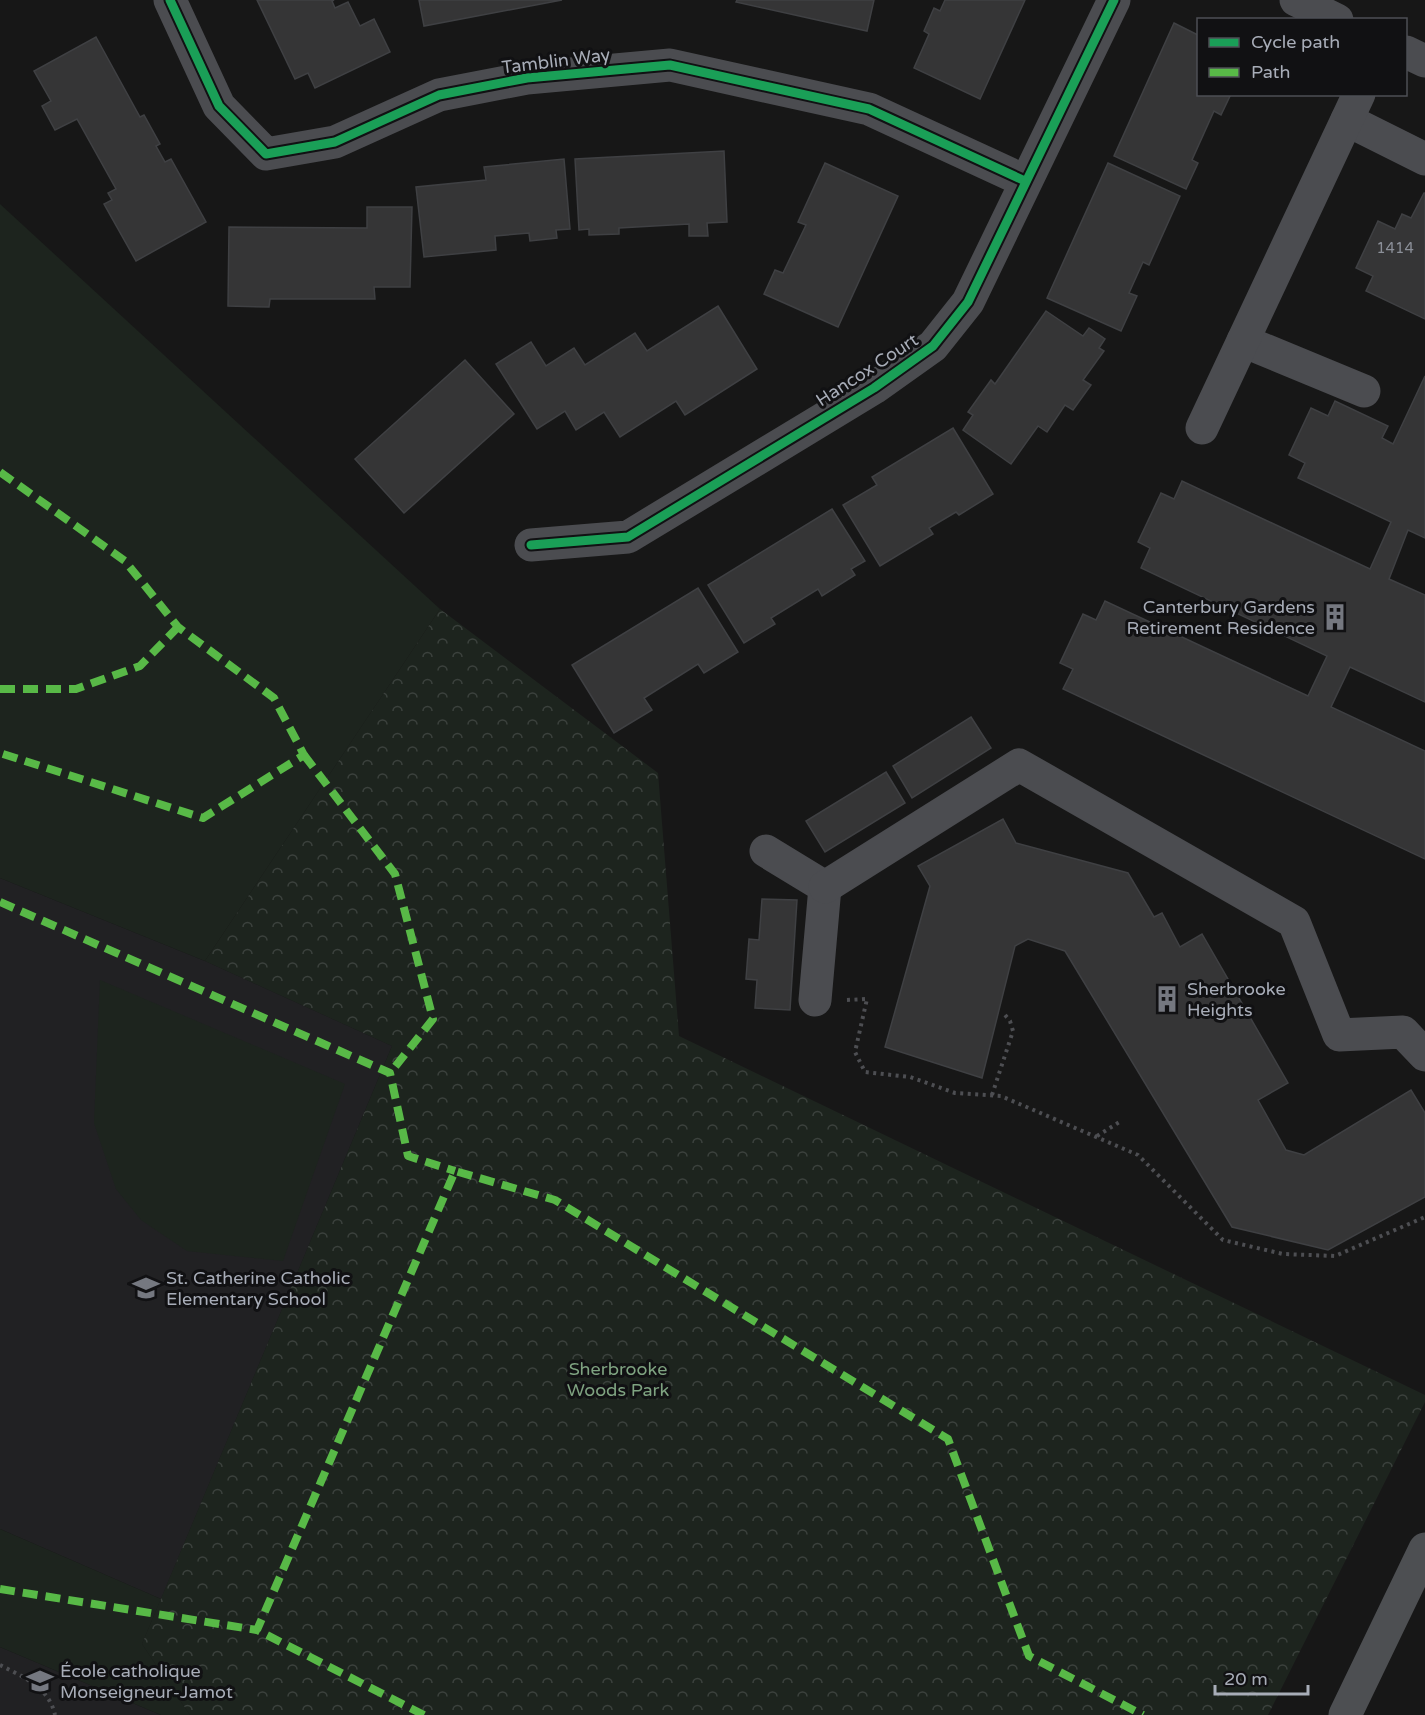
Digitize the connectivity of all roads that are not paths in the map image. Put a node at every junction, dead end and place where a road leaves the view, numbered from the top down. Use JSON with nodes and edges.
{"nodes":[{"id":1,"x":170,"y":0,"type":"edge"},
{"id":2,"x":1114,"y":0,"type":"edge"},
{"id":3,"x":1296,"y":0,"type":"edge"},
{"id":4,"x":1333,"y":18,"type":"edge"},
{"id":5,"x":1407,"y":52,"type":"edge"},
{"id":6,"x":1425,"y":61,"type":"edge"},
{"id":7,"x":1353,"y":107,"type":"edge"},
{"id":8,"x":1425,"y":159,"type":"edge"},
{"id":9,"x":1025,"y":181,"type":"junction"},
{"id":10,"x":1243,"y":341,"type":"junction"},
{"id":11,"x":1364,"y":391,"type":"dead end"},
{"id":12,"x":1202,"y":428,"type":"dead end"},
{"id":13,"x":531,"y":545,"type":"dead end"},
{"id":14,"x":766,"y":850,"type":"dead end"},
{"id":15,"x":825,"y":887,"type":"junction"},
{"id":16,"x":815,"y":1000,"type":"road end"},
{"id":17,"x":1425,"y":1055,"type":"edge"},
{"id":18,"x":1425,"y":1549,"type":"edge"},
{"id":19,"x":1345,"y":1715,"type":"edge"}],
"edges":[{"from":1,"to":9,"type":"street","name":"Tamblin Way"},
{"from":2,"to":9,"type":"street","name":"Hancox Court"},
{"from":3,"to":4,"type":"street"},
{"from":5,"to":6,"type":"street"},
{"from":7,"to":8,"type":"street"},
{"from":7,"to":10,"type":"street"},
{"from":9,"to":13,"type":"street","name":"Hancox Court"},
{"from":10,"to":11,"type":"street"},
{"from":10,"to":12,"type":"street"},
{"from":14,"to":15,"type":"street"},
{"from":15,"to":16,"type":"street"},
{"from":15,"to":17,"type":"street"},
{"from":18,"to":19,"type":"main road"}]}
